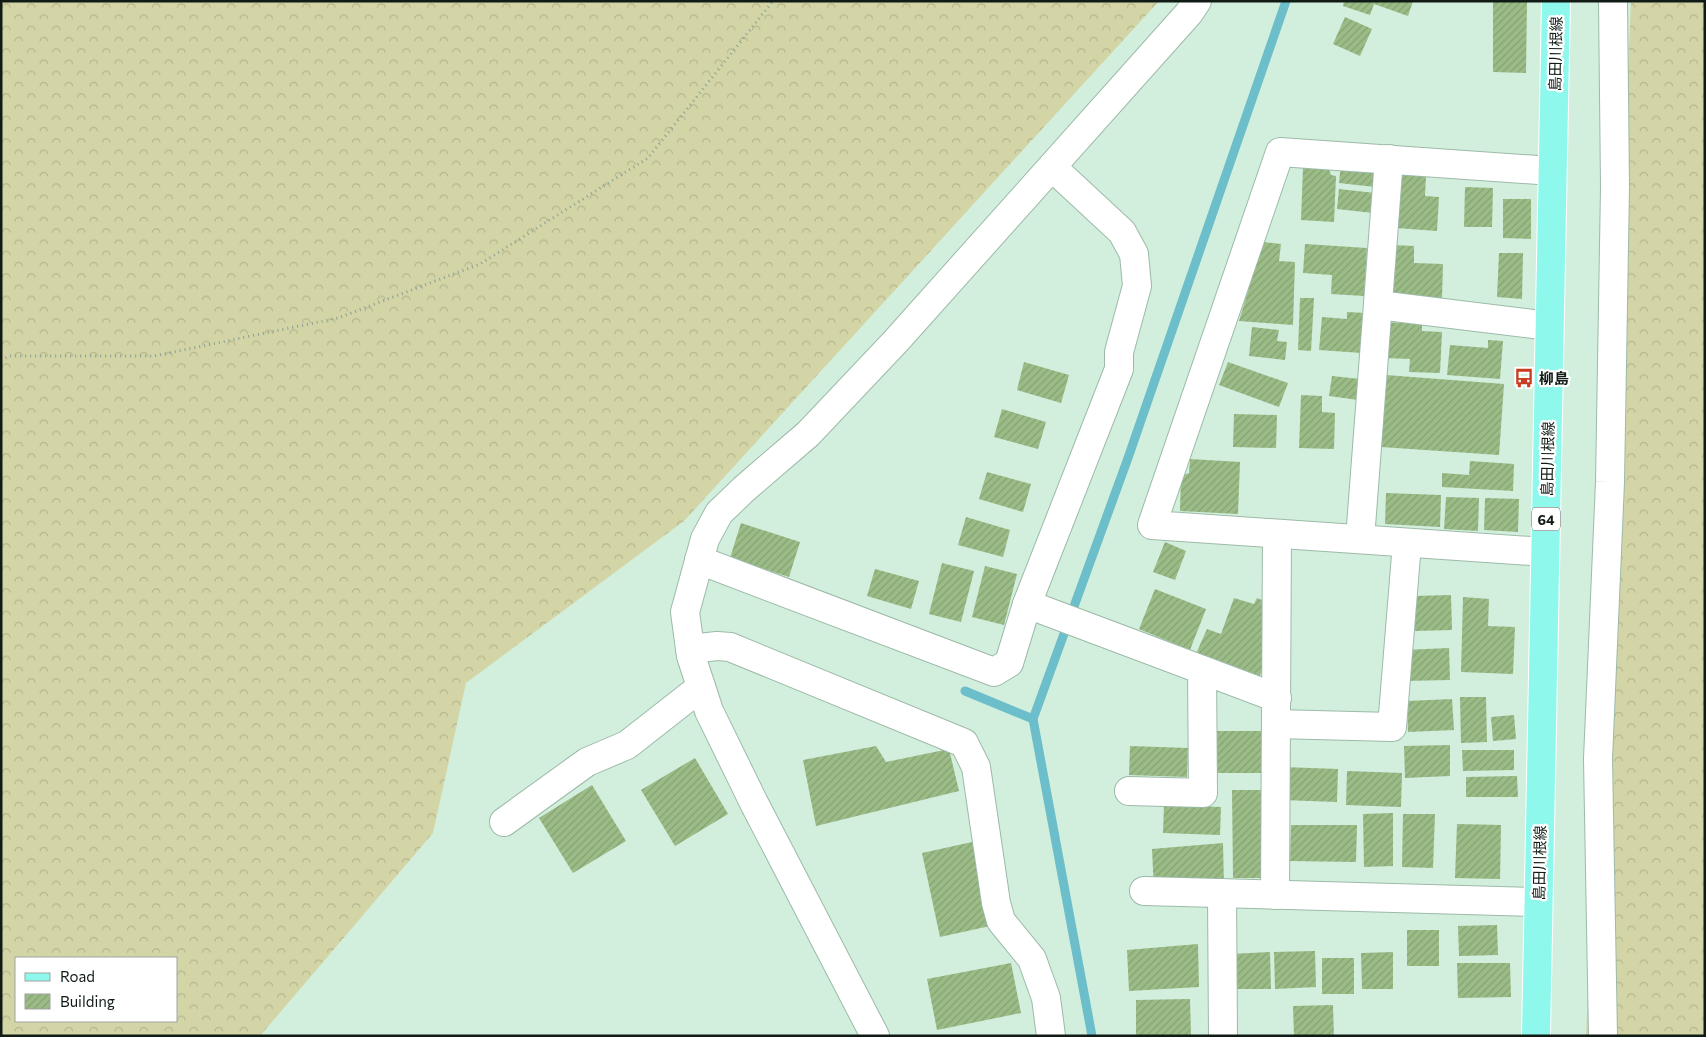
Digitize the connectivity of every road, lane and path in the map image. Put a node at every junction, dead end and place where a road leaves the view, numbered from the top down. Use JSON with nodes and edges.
{"nodes":[{"id":1,"x":773,"y":1,"type":"edge"},
{"id":2,"x":1197,"y":1,"type":"edge"},
{"id":3,"x":1556,"y":1,"type":"edge"},
{"id":4,"x":1613,"y":1,"type":"edge"},
{"id":5,"x":1389,"y":159,"type":"junction"},
{"id":6,"x":1052,"y":167,"type":"junction"},
{"id":7,"x":1552,"y":171,"type":"junction"},
{"id":8,"x":1378,"y":306,"type":"junction"},
{"id":9,"x":1550,"y":326,"type":"junction"},
{"id":10,"x":1,"y":360,"type":"edge"},
{"id":11,"x":1277,"y":534,"type":"junction"},
{"id":12,"x":1360,"y":539,"type":"junction"},
{"id":13,"x":1407,"y":543,"type":"junction"},
{"id":14,"x":1545,"y":552,"type":"junction"},
{"id":15,"x":699,"y":560,"type":"junction"},
{"id":16,"x":1027,"y":604,"type":"junction"},
{"id":17,"x":690,"y":649,"type":"junction"},
{"id":18,"x":1202,"y":670,"type":"junction"},
{"id":19,"x":701,"y":687,"type":"junction"},
{"id":20,"x":1277,"y":711,"type":"junction"},
{"id":21,"x":1129,"y":791,"type":"dead end"},
{"id":22,"x":504,"y":822,"type":"dead end"},
{"id":23,"x":1144,"y":891,"type":"dead end"},
{"id":24,"x":1222,"y":894,"type":"junction"},
{"id":25,"x":1275,"y":895,"type":"junction"},
{"id":26,"x":1538,"y":902,"type":"junction"},
{"id":27,"x":875,"y":1036,"type":"edge"},
{"id":28,"x":1051,"y":1036,"type":"edge"},
{"id":29,"x":1223,"y":1036,"type":"edge"},
{"id":30,"x":1536,"y":1036,"type":"edge"},
{"id":31,"x":1603,"y":1036,"type":"edge"}],
"edges":[{"from":1,"to":10,"type":"path"},
{"from":2,"to":6,"type":"street"},
{"from":3,"to":7,"type":"main road","name":"島田川根線","number":"64"},
{"from":4,"to":31,"type":"street"},
{"from":5,"to":7,"type":"street"},
{"from":5,"to":8,"type":"street"},
{"from":5,"to":11,"type":"street"},
{"from":6,"to":15,"type":"street"},
{"from":6,"to":16,"type":"street"},
{"from":7,"to":9,"type":"main road","name":"島田川根線","number":"64"},
{"from":8,"to":9,"type":"street"},
{"from":8,"to":12,"type":"street"},
{"from":9,"to":14,"type":"main road","name":"島田川根線","number":"64"},
{"from":11,"to":12,"type":"street"},
{"from":11,"to":20,"type":"street"},
{"from":12,"to":13,"type":"street"},
{"from":13,"to":14,"type":"street"},
{"from":13,"to":20,"type":"street"},
{"from":14,"to":26,"type":"main road","name":"島田川根線","number":"64"},
{"from":15,"to":16,"type":"street"},
{"from":15,"to":17,"type":"street"},
{"from":16,"to":18,"type":"street"},
{"from":17,"to":19,"type":"street"},
{"from":17,"to":28,"type":"street"},
{"from":18,"to":20,"type":"street"},
{"from":18,"to":21,"type":"street"},
{"from":19,"to":22,"type":"street"},
{"from":19,"to":27,"type":"street"},
{"from":20,"to":25,"type":"street"},
{"from":23,"to":24,"type":"street"},
{"from":24,"to":25,"type":"street"},
{"from":24,"to":29,"type":"street"},
{"from":25,"to":26,"type":"street"},
{"from":26,"to":30,"type":"main road","name":"島田川根線","number":"64"}]}
